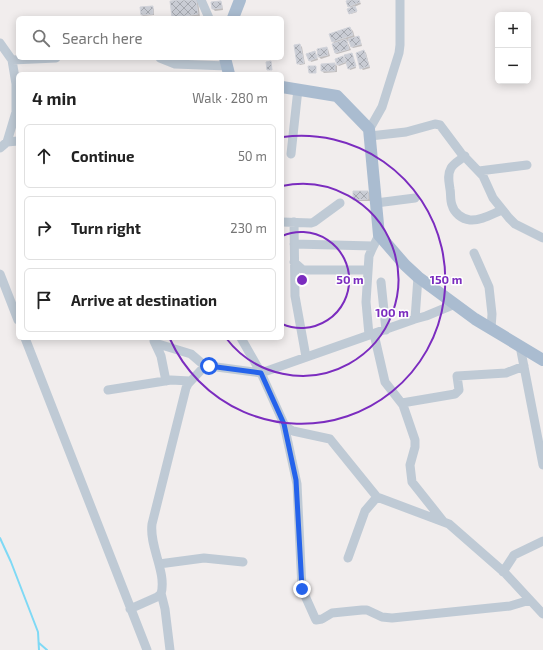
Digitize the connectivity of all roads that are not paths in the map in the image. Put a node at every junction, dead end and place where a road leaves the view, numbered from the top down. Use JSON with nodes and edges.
{"nodes":[{"id":1,"x":201,"y":0,"type":"edge"},
{"id":2,"x":240,"y":0,"type":"edge"},
{"id":3,"x":400,"y":0,"type":"edge"},
{"id":4,"x":208,"y":16,"type":"edge"},
{"id":5,"x":234,"y":16,"type":"edge"},
{"id":6,"x":0,"y":43,"type":"edge"},
{"id":7,"x":12,"y":60,"type":"junction"},
{"id":8,"x":16,"y":60,"type":"edge"},
{"id":9,"x":165,"y":60,"type":"edge"},
{"id":10,"x":227,"y":66,"type":"edge"},
{"id":11,"x":16,"y":81,"type":"edge"},
{"id":12,"x":284,"y":87,"type":"edge"},
{"id":13,"x":298,"y":89,"type":"junction"},
{"id":14,"x":16,"y":112,"type":"edge"},
{"id":15,"x":370,"y":133,"type":"junction"},
{"id":16,"x":16,"y":142,"type":"edge"},
{"id":17,"x":3,"y":145,"type":"edge"},
{"id":18,"x":291,"y":154,"type":"dead end"},
{"id":19,"x":465,"y":156,"type":"junction"},
{"id":20,"x":527,"y":165,"type":"dead end"},
{"id":21,"x":479,"y":171,"type":"junction"},
{"id":22,"x":415,"y":198,"type":"dead end"},
{"id":23,"x":340,"y":202,"type":"dead end"},
{"id":24,"x":376,"y":202,"type":"junction"},
{"id":25,"x":502,"y":210,"type":"junction"},
{"id":26,"x":284,"y":222,"type":"edge"},
{"id":27,"x":294,"y":222,"type":"junction"},
{"id":28,"x":379,"y":235,"type":"junction"},
{"id":29,"x":543,"y":238,"type":"edge"},
{"id":30,"x":294,"y":244,"type":"junction"},
{"id":31,"x":373,"y":246,"type":"junction"},
{"id":32,"x":474,"y":253,"type":"dead end"},
{"id":33,"x":294,"y":262,"type":"junction"},
{"id":34,"x":368,"y":270,"type":"junction"},
{"id":35,"x":0,"y":274,"type":"edge"},
{"id":36,"x":418,"y":277,"type":"junction"},
{"id":37,"x":381,"y":282,"type":"dead end"},
{"id":38,"x":455,"y":304,"type":"junction"},
{"id":39,"x":16,"y":315,"type":"edge"},
{"id":40,"x":415,"y":319,"type":"junction"},
{"id":41,"x":491,"y":329,"type":"junction"},
{"id":42,"x":386,"y":330,"type":"junction"},
{"id":43,"x":371,"y":335,"type":"junction"},
{"id":44,"x":26,"y":340,"type":"edge"},
{"id":45,"x":242,"y":340,"type":"edge"},
{"id":46,"x":154,"y":341,"type":"edge"},
{"id":47,"x":520,"y":346,"type":"junction"},
{"id":48,"x":306,"y":357,"type":"junction"},
{"id":49,"x":543,"y":360,"type":"edge"},
{"id":50,"x":205,"y":366,"type":"junction"},
{"id":51,"x":524,"y":366,"type":"junction"},
{"id":52,"x":261,"y":373,"type":"junction"},
{"id":53,"x":166,"y":381,"type":"junction"},
{"id":54,"x":190,"y":381,"type":"junction"},
{"id":55,"x":108,"y":390,"type":"dead end"},
{"id":56,"x":402,"y":403,"type":"junction"},
{"id":57,"x":284,"y":424,"type":"junction"},
{"id":58,"x":543,"y":465,"type":"edge"},
{"id":59,"x":377,"y":497,"type":"junction"},
{"id":60,"x":444,"y":522,"type":"junction"},
{"id":61,"x":543,"y":541,"type":"edge"},
{"id":62,"x":348,"y":558,"type":"dead end"},
{"id":63,"x":243,"y":562,"type":"dead end"},
{"id":64,"x":158,"y":564,"type":"junction"},
{"id":65,"x":503,"y":572,"type":"junction"},
{"id":66,"x":161,"y":593,"type":"junction"},
{"id":67,"x":530,"y":600,"type":"junction"},
{"id":68,"x":130,"y":609,"type":"junction"},
{"id":69,"x":543,"y":614,"type":"edge"},
{"id":70,"x":147,"y":650,"type":"edge"},
{"id":71,"x":170,"y":650,"type":"edge"}],
"edges":[{"from":1,"to":4,"type":"street"},
{"from":2,"to":5,"type":"main road"},
{"from":3,"to":15,"type":"street"},
{"from":6,"to":7,"type":"street"},
{"from":7,"to":8,"type":"street"},
{"from":7,"to":11,"type":"street"},
{"from":9,"to":10,"type":"street"},
{"from":12,"to":13,"type":"main road"},
{"from":13,"to":15,"type":"main road"},
{"from":13,"to":18,"type":"street"},
{"from":14,"to":17,"type":"street"},
{"from":15,"to":19,"type":"street"},
{"from":15,"to":24,"type":"main road"},
{"from":16,"to":17,"type":"street"},
{"from":19,"to":21,"type":"street"},
{"from":19,"to":25,"type":"street"},
{"from":20,"to":21,"type":"street"},
{"from":21,"to":25,"type":"street"},
{"from":22,"to":24,"type":"street"},
{"from":23,"to":27,"type":"street"},
{"from":24,"to":28,"type":"main road"},
{"from":25,"to":29,"type":"street"},
{"from":26,"to":27,"type":"street"},
{"from":27,"to":30,"type":"street"},
{"from":28,"to":31,"type":"street"},
{"from":28,"to":36,"type":"main road"},
{"from":30,"to":31,"type":"street"},
{"from":30,"to":33,"type":"street"},
{"from":31,"to":34,"type":"street"},
{"from":32,"to":41,"type":"street"},
{"from":33,"to":34,"type":"street"},
{"from":33,"to":48,"type":"street"},
{"from":34,"to":43,"type":"street"},
{"from":35,"to":39,"type":"street"},
{"from":36,"to":38,"type":"main road"},
{"from":36,"to":40,"type":"street"},
{"from":37,"to":42,"type":"street"},
{"from":38,"to":40,"type":"street"},
{"from":38,"to":41,"type":"main road"},
{"from":40,"to":42,"type":"street"},
{"from":41,"to":47,"type":"main road"},
{"from":42,"to":43,"type":"street"},
{"from":43,"to":48,"type":"street"},
{"from":43,"to":56,"type":"street"},
{"from":44,"to":68,"type":"street"},
{"from":45,"to":52,"type":"street"},
{"from":46,"to":50,"type":"street"},
{"from":46,"to":53,"type":"street"},
{"from":47,"to":49,"type":"main road"},
{"from":47,"to":51,"type":"street"},
{"from":48,"to":52,"type":"street"},
{"from":50,"to":52,"type":"street"},
{"from":50,"to":54,"type":"street"},
{"from":51,"to":56,"type":"street"},
{"from":51,"to":58,"type":"street"},
{"from":52,"to":57,"type":"street"},
{"from":53,"to":54,"type":"street"},
{"from":53,"to":55,"type":"street"},
{"from":54,"to":64,"type":"street"},
{"from":56,"to":60,"type":"street"},
{"from":57,"to":59,"type":"street"},
{"from":57,"to":67,"type":"street"},
{"from":59,"to":60,"type":"street"},
{"from":59,"to":62,"type":"street"},
{"from":60,"to":65,"type":"street"},
{"from":61,"to":65,"type":"street"},
{"from":63,"to":64,"type":"street"},
{"from":64,"to":66,"type":"street"},
{"from":65,"to":67,"type":"street"},
{"from":66,"to":68,"type":"street"},
{"from":66,"to":71,"type":"street"},
{"from":67,"to":69,"type":"street"},
{"from":68,"to":70,"type":"street"}]}
